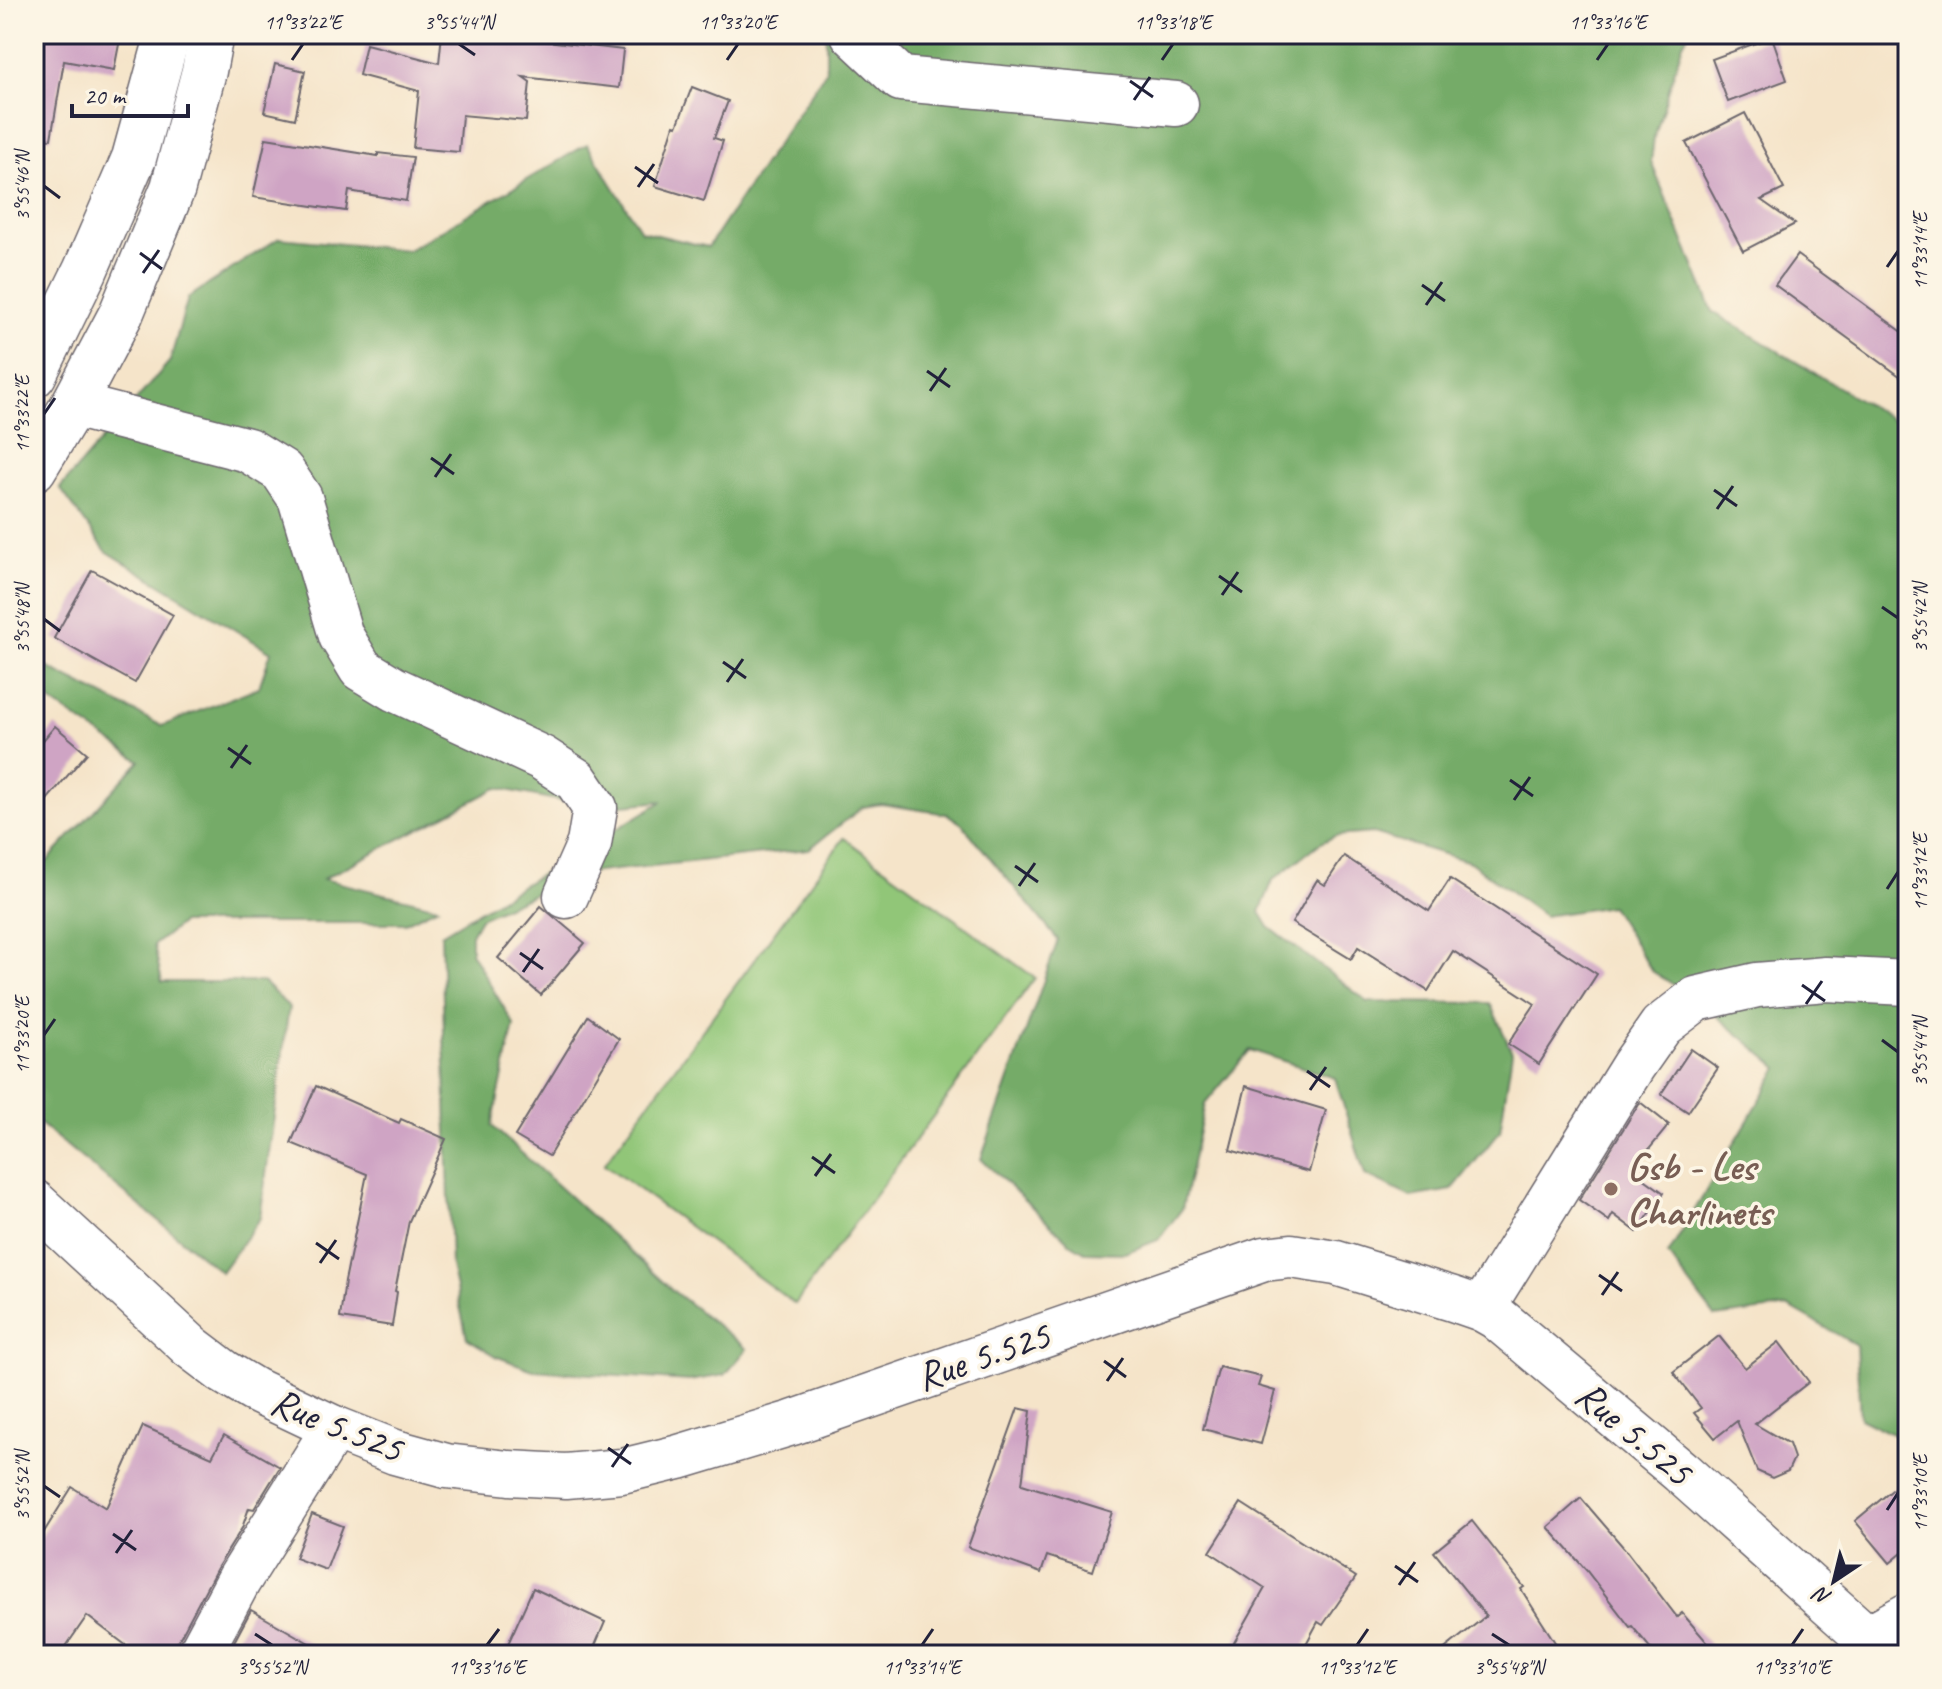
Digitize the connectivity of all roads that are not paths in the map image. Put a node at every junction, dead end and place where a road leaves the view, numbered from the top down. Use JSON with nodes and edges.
{"nodes":[{"id":1,"x":168,"y":34,"type":"edge"},
{"id":2,"x":211,"y":34,"type":"edge"},
{"id":3,"x":853,"y":34,"type":"edge"},
{"id":4,"x":1176,"y":104,"type":"dead end"},
{"id":5,"x":34,"y":375,"type":"edge"},
{"id":6,"x":73,"y":405,"type":"junction"},
{"id":7,"x":34,"y":469,"type":"edge"},
{"id":8,"x":566,"y":896,"type":"dead end"},
{"id":9,"x":1908,"y":983,"type":"edge"},
{"id":10,"x":34,"y":1202,"type":"edge"},
{"id":11,"x":1482,"y":1309,"type":"junction"},
{"id":12,"x":334,"y":1428,"type":"junction"},
{"id":13,"x":1908,"y":1615,"type":"edge"},
{"id":14,"x":1874,"y":1646,"type":"edge"},
{"id":15,"x":199,"y":1655,"type":"edge"}],
"edges":[{"from":1,"to":5,"type":"street"},
{"from":2,"to":6,"type":"street"},
{"from":3,"to":4,"type":"street"},
{"from":6,"to":7,"type":"street"},
{"from":6,"to":8,"type":"street"},
{"from":9,"to":11,"type":"street"},
{"from":10,"to":12,"type":"street","name":"Rue 5.525"},
{"from":11,"to":12,"type":"street","name":"Rue 5.525"},
{"from":11,"to":14,"type":"street","name":"Rue 5.525"},
{"from":12,"to":15,"type":"street"},
{"from":13,"to":14,"type":"street"}]}
